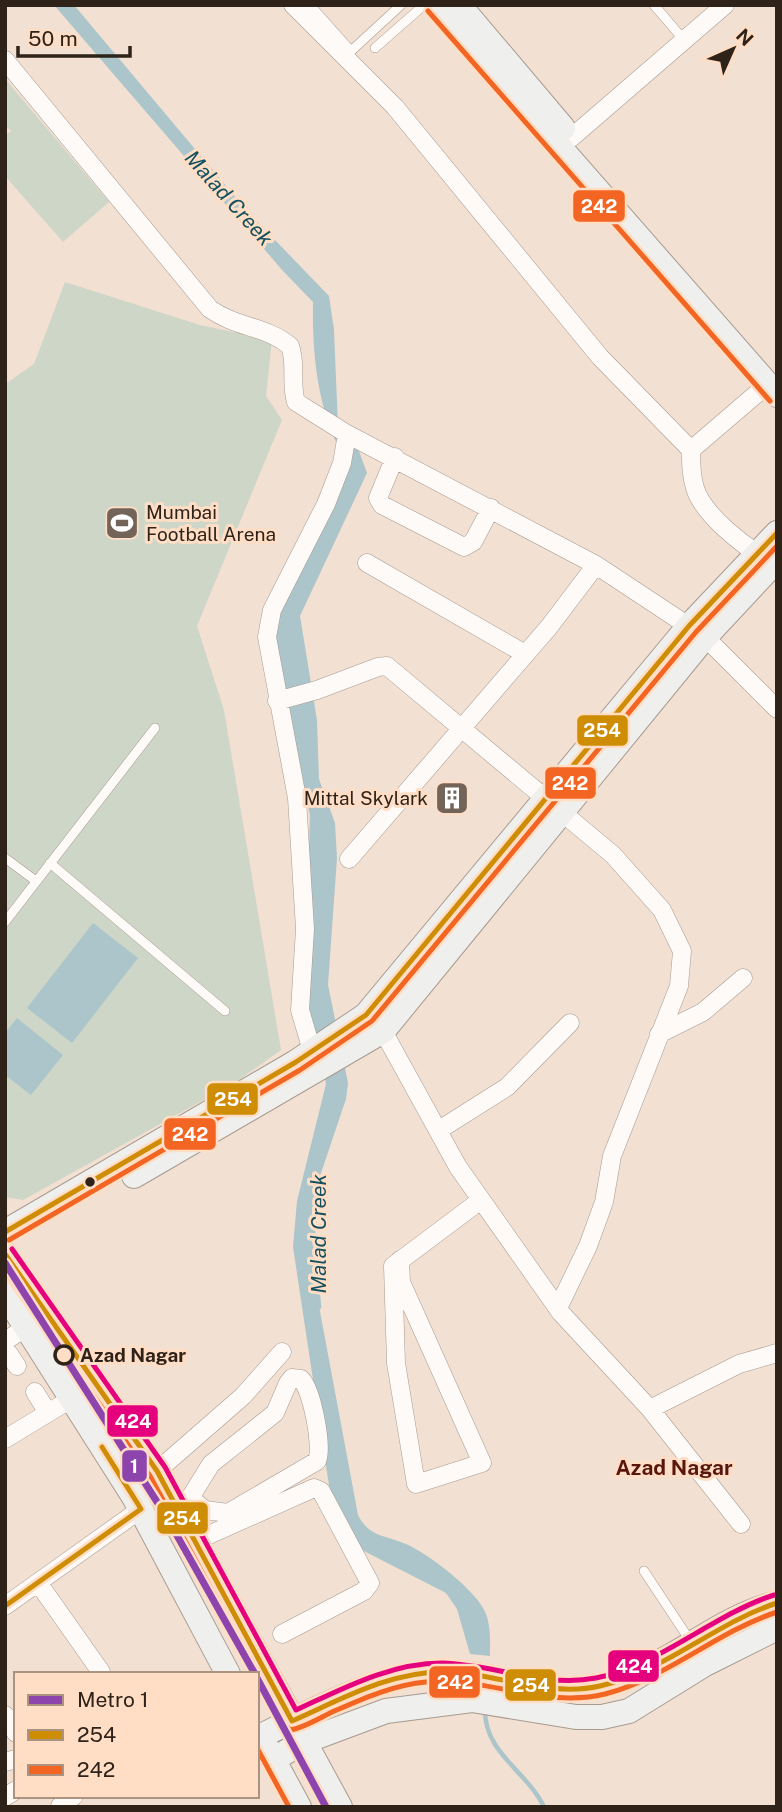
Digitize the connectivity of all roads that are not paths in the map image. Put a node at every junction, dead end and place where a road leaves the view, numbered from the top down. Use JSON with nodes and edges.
{"nodes":[{"id":1,"x":293,"y":5,"type":"edge"},
{"id":2,"x":310,"y":5,"type":"edge"},
{"id":3,"x":401,"y":5,"type":"edge"},
{"id":4,"x":424,"y":5,"type":"edge"},
{"id":5,"x":435,"y":5,"type":"edge"},
{"id":6,"x":459,"y":5,"type":"edge"},
{"id":7,"x":654,"y":5,"type":"edge"},
{"id":8,"x":725,"y":5,"type":"edge"},
{"id":9,"x":684,"y":40,"type":"junction"},
{"id":10,"x":375,"y":48,"type":"dead end"},
{"id":11,"x":6,"y":62,"type":"edge"},
{"id":12,"x":571,"y":138,"type":"junction"},
{"id":13,"x":774,"y":387,"type":"edge"},
{"id":14,"x":347,"y":434,"type":"junction"},
{"id":15,"x":691,"y":450,"type":"junction"},
{"id":16,"x":395,"y":457,"type":"junction"},
{"id":17,"x":491,"y":508,"type":"junction"},
{"id":18,"x":777,"y":534,"type":"edge"},
{"id":19,"x":771,"y":561,"type":"edge"},
{"id":20,"x":367,"y":563,"type":"dead end"},
{"id":21,"x":596,"y":565,"type":"junction"},
{"id":22,"x":697,"y":631,"type":"junction"},
{"id":23,"x":525,"y":654,"type":"junction"},
{"id":24,"x":280,"y":696,"type":"junction"},
{"id":25,"x":777,"y":709,"type":"edge"},
{"id":26,"x":462,"y":727,"type":"junction"},
{"id":27,"x":155,"y":728,"type":"dead end"},
{"id":28,"x":554,"y":805,"type":"junction"},
{"id":29,"x":5,"y":858,"type":"edge"},
{"id":30,"x":349,"y":859,"type":"dead end"},
{"id":31,"x":50,"y":863,"type":"junction"},
{"id":32,"x":36,"y":881,"type":"junction"},
{"id":33,"x":5,"y":922,"type":"edge"},
{"id":34,"x":743,"y":978,"type":"dead end"},
{"id":35,"x":225,"y":1011,"type":"dead end"},
{"id":36,"x":570,"y":1023,"type":"dead end"},
{"id":37,"x":383,"y":1031,"type":"junction"},
{"id":38,"x":659,"y":1034,"type":"junction"},
{"id":39,"x":327,"y":1051,"type":"junction"},
{"id":40,"x":439,"y":1130,"type":"junction"},
{"id":41,"x":481,"y":1200,"type":"junction"},
{"id":42,"x":5,"y":1232,"type":"edge"},
{"id":43,"x":5,"y":1249,"type":"edge"},
{"id":44,"x":5,"y":1254,"type":"edge"},
{"id":45,"x":400,"y":1260,"type":"junction"},
{"id":46,"x":5,"y":1294,"type":"edge"},
{"id":47,"x":558,"y":1308,"type":"junction"},
{"id":48,"x":36,"y":1321,"type":"junction"},
{"id":49,"x":5,"y":1341,"type":"edge"},
{"id":50,"x":282,"y":1352,"type":"dead end"},
{"id":51,"x":777,"y":1353,"type":"edge"},
{"id":52,"x":758,"y":1361,"type":"junction"},
{"id":53,"x":777,"y":1365,"type":"edge"},
{"id":54,"x":35,"y":1392,"type":"dead end"},
{"id":55,"x":71,"y":1399,"type":"junction"},
{"id":56,"x":650,"y":1409,"type":"junction"},
{"id":57,"x":48,"y":1413,"type":"junction"},
{"id":58,"x":5,"y":1439,"type":"edge"},
{"id":59,"x":157,"y":1471,"type":"junction"},
{"id":60,"x":182,"y":1502,"type":"junction"},
{"id":61,"x":141,"y":1509,"type":"junction"},
{"id":62,"x":741,"y":1524,"type":"dead end"},
{"id":63,"x":193,"y":1542,"type":"junction"},
{"id":64,"x":645,"y":1571,"type":"dead end"},
{"id":65,"x":38,"y":1584,"type":"junction"},
{"id":66,"x":777,"y":1603,"type":"edge"},
{"id":67,"x":5,"y":1606,"type":"edge"},
{"id":68,"x":777,"y":1628,"type":"edge"},
{"id":69,"x":282,"y":1634,"type":"dead end"},
{"id":70,"x":699,"y":1654,"type":"junction"},
{"id":71,"x":101,"y":1672,"type":"dead end"},
{"id":72,"x":227,"y":1672,"type":"edge"},
{"id":73,"x":298,"y":1731,"type":"junction"},
{"id":74,"x":259,"y":1732,"type":"edge"},
{"id":75,"x":274,"y":1759,"type":"junction"},
{"id":76,"x":299,"y":1807,"type":"edge"},
{"id":77,"x":340,"y":1807,"type":"edge"}],
"edges":[{"from":1,"to":15,"type":"street"},
{"from":2,"to":3,"type":"lane"},
{"from":4,"to":10,"type":"lane"},
{"from":5,"to":13,"type":"street"},
{"from":6,"to":12,"type":"street"},
{"from":7,"to":9,"type":"lane"},
{"from":8,"to":9,"type":"street"},
{"from":9,"to":12,"type":"street"},
{"from":11,"to":14,"type":"street"},
{"from":12,"to":13,"type":"street"},
{"from":13,"to":15,"type":"street"},
{"from":14,"to":16,"type":"street"},
{"from":14,"to":24,"type":"street"},
{"from":15,"to":19,"type":"street"},
{"from":16,"to":17,"type":"street"},
{"from":16,"to":17,"type":"street"},
{"from":17,"to":21,"type":"street"},
{"from":18,"to":19,"type":"street"},
{"from":19,"to":22,"type":"street"},
{"from":20,"to":23,"type":"street"},
{"from":21,"to":22,"type":"street"},
{"from":21,"to":23,"type":"street"},
{"from":22,"to":25,"type":"street"},
{"from":22,"to":28,"type":"street"},
{"from":23,"to":26,"type":"street"},
{"from":24,"to":26,"type":"street"},
{"from":24,"to":39,"type":"street"},
{"from":26,"to":28,"type":"street"},
{"from":26,"to":30,"type":"street"},
{"from":27,"to":31,"type":"lane"},
{"from":28,"to":37,"type":"street"},
{"from":28,"to":38,"type":"street"},
{"from":28,"to":39,"type":"street"},
{"from":29,"to":32,"type":"lane"},
{"from":31,"to":32,"type":"lane"},
{"from":31,"to":35,"type":"lane"},
{"from":32,"to":33,"type":"lane"},
{"from":34,"to":38,"type":"street"},
{"from":36,"to":40,"type":"street"},
{"from":37,"to":39,"type":"street"},
{"from":37,"to":40,"type":"street"},
{"from":38,"to":47,"type":"street"},
{"from":39,"to":42,"type":"street"},
{"from":39,"to":43,"type":"street"},
{"from":40,"to":41,"type":"street"},
{"from":41,"to":45,"type":"street"},
{"from":41,"to":47,"type":"street"},
{"from":44,"to":48,"type":"street"},
{"from":45,"to":45,"type":"street"},
{"from":46,"to":48,"type":"street"},
{"from":47,"to":56,"type":"street"},
{"from":48,"to":49,"type":"street"},
{"from":48,"to":55,"type":"street"},
{"from":48,"to":59,"type":"street"},
{"from":50,"to":59,"type":"street"},
{"from":51,"to":52,"type":"street"},
{"from":52,"to":53,"type":"street"},
{"from":52,"to":56,"type":"street"},
{"from":54,"to":57,"type":"street"},
{"from":55,"to":57,"type":"street"},
{"from":55,"to":61,"type":"street"},
{"from":56,"to":62,"type":"street"},
{"from":57,"to":58,"type":"street"},
{"from":59,"to":60,"type":"street"},
{"from":60,"to":60,"type":"street"},
{"from":60,"to":63,"type":"street"},
{"from":61,"to":65,"type":"street"},
{"from":61,"to":72,"type":"street"},
{"from":63,"to":69,"type":"street"},
{"from":63,"to":73,"type":"street"},
{"from":64,"to":70,"type":"lane"},
{"from":65,"to":67,"type":"street"},
{"from":65,"to":71,"type":"street"},
{"from":66,"to":70,"type":"street"},
{"from":68,"to":70,"type":"street"},
{"from":70,"to":73,"type":"street"},
{"from":73,"to":74,"type":"street"},
{"from":73,"to":75,"type":"street"},
{"from":73,"to":77,"type":"street"},
{"from":74,"to":75,"type":"street"},
{"from":75,"to":76,"type":"street"}]}
